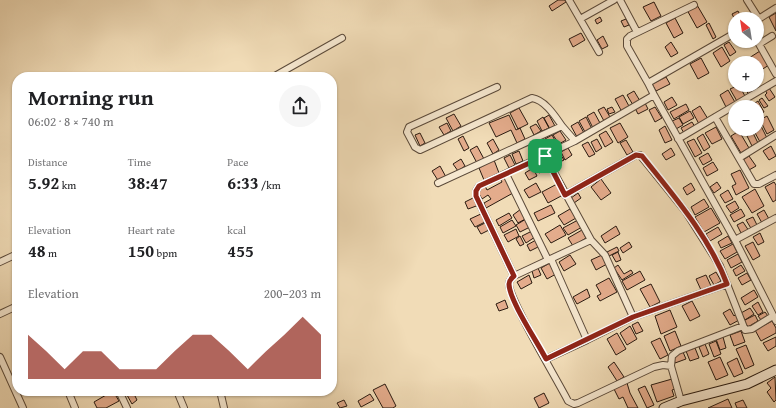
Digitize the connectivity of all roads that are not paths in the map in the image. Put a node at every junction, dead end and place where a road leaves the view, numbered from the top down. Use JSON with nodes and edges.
{"nodes":[{"id":1,"x":569,"y":0,"type":"edge"},
{"id":2,"x":614,"y":0,"type":"edge"},
{"id":3,"x":620,"y":0,"type":"edge"},
{"id":4,"x":747,"y":0,"type":"edge"},
{"id":5,"x":694,"y":5,"type":"dead end"},
{"id":6,"x":776,"y":8,"type":"edge"},
{"id":7,"x":754,"y":12,"type":"edge"},
{"id":8,"x":764,"y":16,"type":"edge"},
{"id":9,"x":580,"y":19,"type":"junction"},
{"id":10,"x":637,"y":32,"type":"junction"},
{"id":11,"x":772,"y":36,"type":"dead end"},
{"id":12,"x":728,"y":37,"type":"edge"},
{"id":13,"x":342,"y":38,"type":"dead end"},
{"id":14,"x":599,"y":52,"type":"dead end"},
{"id":15,"x":282,"y":72,"type":"edge"},
{"id":16,"x":776,"y":74,"type":"edge"},
{"id":17,"x":776,"y":81,"type":"edge"},
{"id":18,"x":648,"y":83,"type":"junction"},
{"id":19,"x":497,"y":87,"type":"dead end"},
{"id":20,"x":654,"y":95,"type":"junction"},
{"id":21,"x":715,"y":117,"type":"junction"},
{"id":22,"x":562,"y":126,"type":"junction"},
{"id":23,"x":776,"y":135,"type":"edge"},
{"id":24,"x":678,"y":138,"type":"junction"},
{"id":25,"x":575,"y":141,"type":"junction"},
{"id":26,"x":545,"y":156,"type":"junction"},
{"id":27,"x":739,"y":158,"type":"junction"},
{"id":28,"x":506,"y":174,"type":"junction"},
{"id":29,"x":776,"y":175,"type":"edge"},
{"id":30,"x":438,"y":183,"type":"dead end"},
{"id":31,"x":565,"y":195,"type":"junction"},
{"id":32,"x":776,"y":218,"type":"edge"},
{"id":33,"x":591,"y":240,"type":"junction"},
{"id":34,"x":735,"y":240,"type":"junction"},
{"id":35,"x":12,"y":256,"type":"edge"},
{"id":36,"x":550,"y":259,"type":"junction"},
{"id":37,"x":0,"y":262,"type":"edge"},
{"id":38,"x":514,"y":276,"type":"junction"},
{"id":39,"x":727,"y":284,"type":"junction"},
{"id":40,"x":12,"y":308,"type":"edge"},
{"id":41,"x":0,"y":314,"type":"edge"},
{"id":42,"x":633,"y":317,"type":"junction"},
{"id":43,"x":775,"y":319,"type":"edge"},
{"id":44,"x":743,"y":326,"type":"junction"},
{"id":45,"x":587,"y":340,"type":"junction"},
{"id":46,"x":0,"y":357,"type":"edge"},
{"id":47,"x":546,"y":359,"type":"junction"},
{"id":48,"x":671,"y":366,"type":"junction"},
{"id":49,"x":2,"y":368,"type":"edge"},
{"id":50,"x":776,"y":370,"type":"edge"},
{"id":51,"x":12,"y":386,"type":"edge"},
{"id":52,"x":17,"y":396,"type":"edge"},
{"id":53,"x":70,"y":396,"type":"edge"},
{"id":54,"x":122,"y":396,"type":"edge"},
{"id":55,"x":180,"y":396,"type":"edge"},
{"id":56,"x":221,"y":396,"type":"edge"},
{"id":57,"x":681,"y":401,"type":"junction"},
{"id":58,"x":24,"y":408,"type":"edge"},
{"id":59,"x":75,"y":408,"type":"edge"},
{"id":60,"x":127,"y":408,"type":"edge"},
{"id":61,"x":184,"y":408,"type":"edge"},
{"id":62,"x":224,"y":408,"type":"edge"},
{"id":63,"x":664,"y":408,"type":"edge"}],
"edges":[{"from":1,"to":9,"type":"street"},
{"from":2,"to":9,"type":"street"},
{"from":3,"to":10,"type":"street"},
{"from":4,"to":7,"type":"street"},
{"from":5,"to":10,"type":"street"},
{"from":6,"to":8,"type":"street"},
{"from":9,"to":14,"type":"street"},
{"from":10,"to":18,"type":"street"},
{"from":11,"to":16,"type":"street"},
{"from":12,"to":18,"type":"street"},
{"from":13,"to":15,"type":"street"},
{"from":17,"to":21,"type":"street"},
{"from":18,"to":20,"type":"street"},
{"from":19,"to":22,"type":"street"},
{"from":20,"to":24,"type":"street"},
{"from":20,"to":25,"type":"street"},
{"from":21,"to":24,"type":"street"},
{"from":21,"to":27,"type":"street"},
{"from":22,"to":25,"type":"street"},
{"from":22,"to":30,"type":"street"},
{"from":23,"to":27,"type":"street"},
{"from":24,"to":34,"type":"street"},
{"from":25,"to":26,"type":"street"},
{"from":26,"to":28,"type":"street"},
{"from":26,"to":31,"type":"street"},
{"from":27,"to":29,"type":"street"},
{"from":28,"to":36,"type":"street"},
{"from":28,"to":38,"type":"street"},
{"from":31,"to":33,"type":"street"},
{"from":31,"to":39,"type":"street"},
{"from":32,"to":34,"type":"street"},
{"from":33,"to":36,"type":"street"},
{"from":33,"to":42,"type":"street"},
{"from":34,"to":43,"type":"street"},
{"from":35,"to":37,"type":"street"},
{"from":36,"to":38,"type":"street"},
{"from":36,"to":45,"type":"street"},
{"from":38,"to":47,"type":"street"},
{"from":39,"to":42,"type":"street"},
{"from":39,"to":44,"type":"street"},
{"from":40,"to":41,"type":"street"},
{"from":42,"to":45,"type":"street"},
{"from":43,"to":44,"type":"street"},
{"from":44,"to":48,"type":"street"},
{"from":45,"to":47,"type":"street"},
{"from":46,"to":49,"type":"street"},
{"from":47,"to":48,"type":"street"},
{"from":48,"to":57,"type":"street"},
{"from":49,"to":51,"type":"street"},
{"from":50,"to":57,"type":"main road"},
{"from":52,"to":58,"type":"street"},
{"from":53,"to":59,"type":"street"},
{"from":54,"to":60,"type":"street"},
{"from":55,"to":61,"type":"street"},
{"from":56,"to":62,"type":"street"},
{"from":57,"to":63,"type":"main road"}]}
